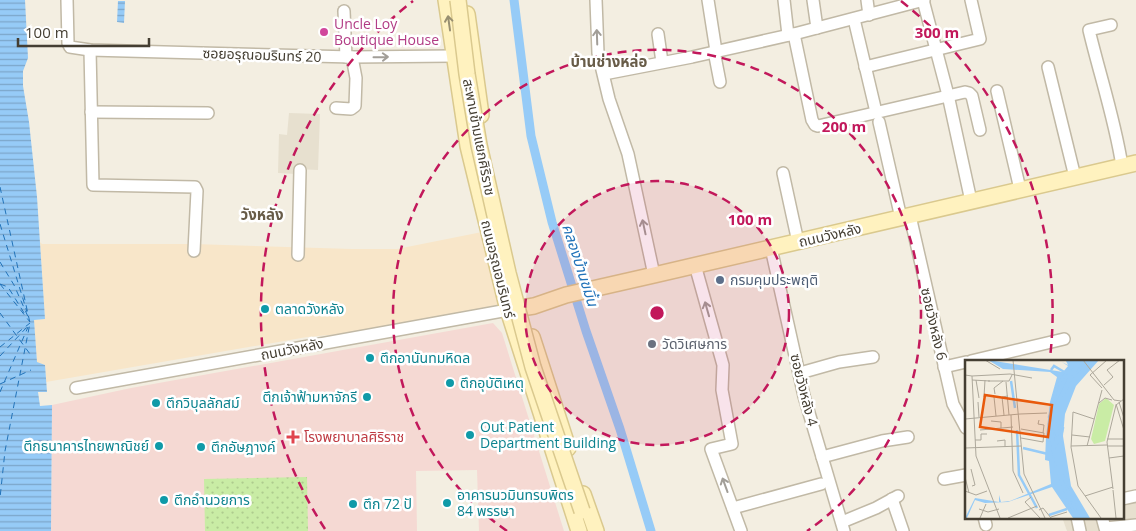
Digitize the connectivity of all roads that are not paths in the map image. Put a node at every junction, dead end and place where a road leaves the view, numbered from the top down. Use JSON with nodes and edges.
{"nodes":[{"id":1,"x":67,"y":0,"type":"edge"},
{"id":2,"x":446,"y":0,"type":"edge"},
{"id":3,"x":458,"y":0,"type":"edge"},
{"id":4,"x":465,"y":0,"type":"edge"},
{"id":5,"x":596,"y":0,"type":"edge"},
{"id":6,"x":708,"y":0,"type":"edge"},
{"id":7,"x":784,"y":0,"type":"edge"},
{"id":8,"x":813,"y":0,"type":"edge"},
{"id":9,"x":867,"y":0,"type":"edge"},
{"id":10,"x":924,"y":0,"type":"edge"},
{"id":11,"x":971,"y":0,"type":"edge"},
{"id":12,"x":344,"y":10,"type":"dead end"},
{"id":13,"x":869,"y":16,"type":"junction"},
{"id":14,"x":854,"y":19,"type":"junction"},
{"id":15,"x":1110,"y":25,"type":"dead end"},
{"id":16,"x":817,"y":28,"type":"junction"},
{"id":17,"x":658,"y":34,"type":"dead end"},
{"id":18,"x":791,"y":35,"type":"junction"},
{"id":19,"x":90,"y":50,"type":"junction"},
{"id":20,"x":936,"y":50,"type":"junction"},
{"id":21,"x":715,"y":51,"type":"junction"},
{"id":22,"x":454,"y":56,"type":"junction"},
{"id":23,"x":349,"y":57,"type":"junction"},
{"id":24,"x":662,"y":62,"type":"junction"},
{"id":25,"x":865,"y":67,"type":"junction"},
{"id":26,"x":1048,"y":67,"type":"dead end"},
{"id":27,"x":604,"y":74,"type":"junction"},
{"id":28,"x":720,"y":82,"type":"dead end"},
{"id":29,"x":997,"y":91,"type":"dead end"},
{"id":30,"x":948,"y":95,"type":"junction"},
{"id":31,"x":336,"y":108,"type":"dead end"},
{"id":32,"x":91,"y":112,"type":"junction"},
{"id":33,"x":208,"y":113,"type":"dead end"},
{"id":34,"x":877,"y":117,"type":"junction"},
{"id":35,"x":980,"y":130,"type":"dead end"},
{"id":36,"x":1129,"y":165,"type":"edge"},
{"id":37,"x":300,"y":170,"type":"dead end"},
{"id":38,"x":783,"y":173,"type":"dead end"},
{"id":39,"x":1075,"y":177,"type":"junction"},
{"id":40,"x":1020,"y":189,"type":"junction"},
{"id":41,"x":971,"y":201,"type":"junction"},
{"id":42,"x":906,"y":217,"type":"junction"},
{"id":43,"x":798,"y":242,"type":"junction"},
{"id":44,"x":771,"y":248,"type":"junction"},
{"id":45,"x":194,"y":251,"type":"dead end"},
{"id":46,"x":298,"y":256,"type":"dead end"},
{"id":47,"x":695,"y":265,"type":"junction"},
{"id":48,"x":654,"y":274,"type":"junction"},
{"id":49,"x":524,"y":308,"type":"junction"},
{"id":50,"x":508,"y":310,"type":"junction"},
{"id":51,"x":1064,"y":338,"type":"dead end"},
{"id":52,"x":872,"y":357,"type":"dead end"},
{"id":53,"x":975,"y":360,"type":"edge"},
{"id":54,"x":965,"y":362,"type":"edge"},
{"id":55,"x":944,"y":368,"type":"junction"},
{"id":56,"x":800,"y":373,"type":"junction"},
{"id":57,"x":76,"y":388,"type":"dead end"},
{"id":58,"x":965,"y":426,"type":"edge"},
{"id":59,"x":908,"y":437,"type":"dead end"},
{"id":60,"x":822,"y":457,"type":"junction"},
{"id":61,"x":965,"y":474,"type":"edge"},
{"id":62,"x":944,"y":479,"type":"dead end"},
{"id":63,"x":821,"y":484,"type":"dead end"},
{"id":64,"x":733,"y":508,"type":"junction"},
{"id":65,"x":1077,"y":518,"type":"edge"},
{"id":66,"x":1102,"y":518,"type":"edge"},
{"id":67,"x":1136,"y":525,"type":"edge"},
{"id":68,"x":843,"y":527,"type":"edge"},
{"id":69,"x":580,"y":531,"type":"edge"},
{"id":70,"x":588,"y":531,"type":"edge"},
{"id":71,"x":596,"y":531,"type":"edge"},
{"id":72,"x":741,"y":531,"type":"edge"},
{"id":73,"x":903,"y":531,"type":"edge"},
{"id":74,"x":1080,"y":531,"type":"edge"}],
"edges":[{"from":1,"to":19,"type":"street","name":"ซอยอรุณอมรินทร์ 20"},
{"from":22,"to":2,"type":"main road","name":"ถนนอรุณอมรินทร์","one_way":true},
{"from":3,"to":70,"type":"main road","name":"สะพานข้ามแยกศิริราช","bridge":true},
{"from":4,"to":49,"type":"main road","name":"ถนนอรุณอมรินทร์"},
{"from":27,"to":5,"type":"street","one_way":true},
{"from":6,"to":21,"type":"street"},
{"from":7,"to":18,"type":"street"},
{"from":8,"to":16,"type":"street"},
{"from":9,"to":13,"type":"street"},
{"from":10,"to":13,"type":"street"},
{"from":10,"to":20,"type":"street"},
{"from":11,"to":20,"type":"street"},
{"from":12,"to":23,"type":"street"},
{"from":13,"to":14,"type":"street"},
{"from":14,"to":16,"type":"street"},
{"from":14,"to":25,"type":"street","name":"ซอยวังหลัง 6"},
{"from":15,"to":36,"type":"street"},
{"from":16,"to":18,"type":"street"},
{"from":17,"to":24,"type":"street"},
{"from":18,"to":21,"type":"street"},
{"from":18,"to":34,"type":"street"},
{"from":19,"to":23,"type":"street","name":"ซอยอรุณอมรินทร์ 20"},
{"from":19,"to":32,"type":"street"},
{"from":20,"to":25,"type":"street"},
{"from":20,"to":30,"type":"street"},
{"from":21,"to":24,"type":"street"},
{"from":21,"to":28,"type":"street"},
{"from":23,"to":22,"type":"street","name":"ซอยอรุณอมรินทร์ 20","one_way":true},
{"from":22,"to":50,"type":"main road","name":"ถนนอรุณอมรินทร์"},
{"from":23,"to":31,"type":"street"},
{"from":24,"to":27,"type":"street"},
{"from":25,"to":34,"type":"street","name":"ซอยวังหลัง 6"},
{"from":26,"to":39,"type":"street"},
{"from":48,"to":27,"type":"street","one_way":true},
{"from":29,"to":40,"type":"street"},
{"from":30,"to":34,"type":"street"},
{"from":30,"to":35,"type":"street"},
{"from":30,"to":41,"type":"street"},
{"from":32,"to":33,"type":"street"},
{"from":32,"to":45,"type":"street"},
{"from":34,"to":42,"type":"street","name":"ซอยวังหลัง 6"},
{"from":36,"to":39,"type":"main road","name":"ถนนวังหลัง"},
{"from":37,"to":46,"type":"street"},
{"from":38,"to":43,"type":"street"},
{"from":39,"to":40,"type":"main road","name":"ถนนวังหลัง"},
{"from":40,"to":41,"type":"main road","name":"ถนนวังหลัง"},
{"from":41,"to":42,"type":"main road","name":"ถนนวังหลัง"},
{"from":42,"to":43,"type":"main road","name":"ถนนวังหลัง"},
{"from":42,"to":55,"type":"street","name":"ซอยวังหลัง 6"},
{"from":43,"to":44,"type":"main road","name":"ถนนวังหลัง"},
{"from":44,"to":47,"type":"main road","name":"ถนนวังหลัง"},
{"from":44,"to":56,"type":"street","name":"ซอยวังหลัง 4"},
{"from":47,"to":48,"type":"main road","name":"ถนนวังหลัง"},
{"from":64,"to":47,"type":"street","one_way":true},
{"from":48,"to":49,"type":"main road","name":"ถนนวังหลัง"},
{"from":49,"to":50,"type":"main road","name":"ถนนวังหลัง"},
{"from":49,"to":71,"type":"main road","name":"ถนนอรุณอมรินทร์"},
{"from":50,"to":57,"type":"street","name":"ถนนวังหลัง"},
{"from":50,"to":69,"type":"main road","name":"ถนนอรุณอมรินทร์"},
{"from":51,"to":53,"type":"street"},
{"from":52,"to":56,"type":"street"},
{"from":54,"to":55,"type":"street"},
{"from":55,"to":58,"type":"street","name":"ซอยวังหลัง 6"},
{"from":56,"to":60,"type":"street","name":"ซอยวังหลัง 4"},
{"from":59,"to":60,"type":"street"},
{"from":60,"to":68,"type":"street","name":"ซอยวังหลัง 4"},
{"from":61,"to":62,"type":"street"},
{"from":63,"to":64,"type":"street"},
{"from":64,"to":72,"type":"street"},
{"from":65,"to":74,"type":"street"},
{"from":66,"to":67,"type":"street"},
{"from":68,"to":73,"type":"street"}]}
